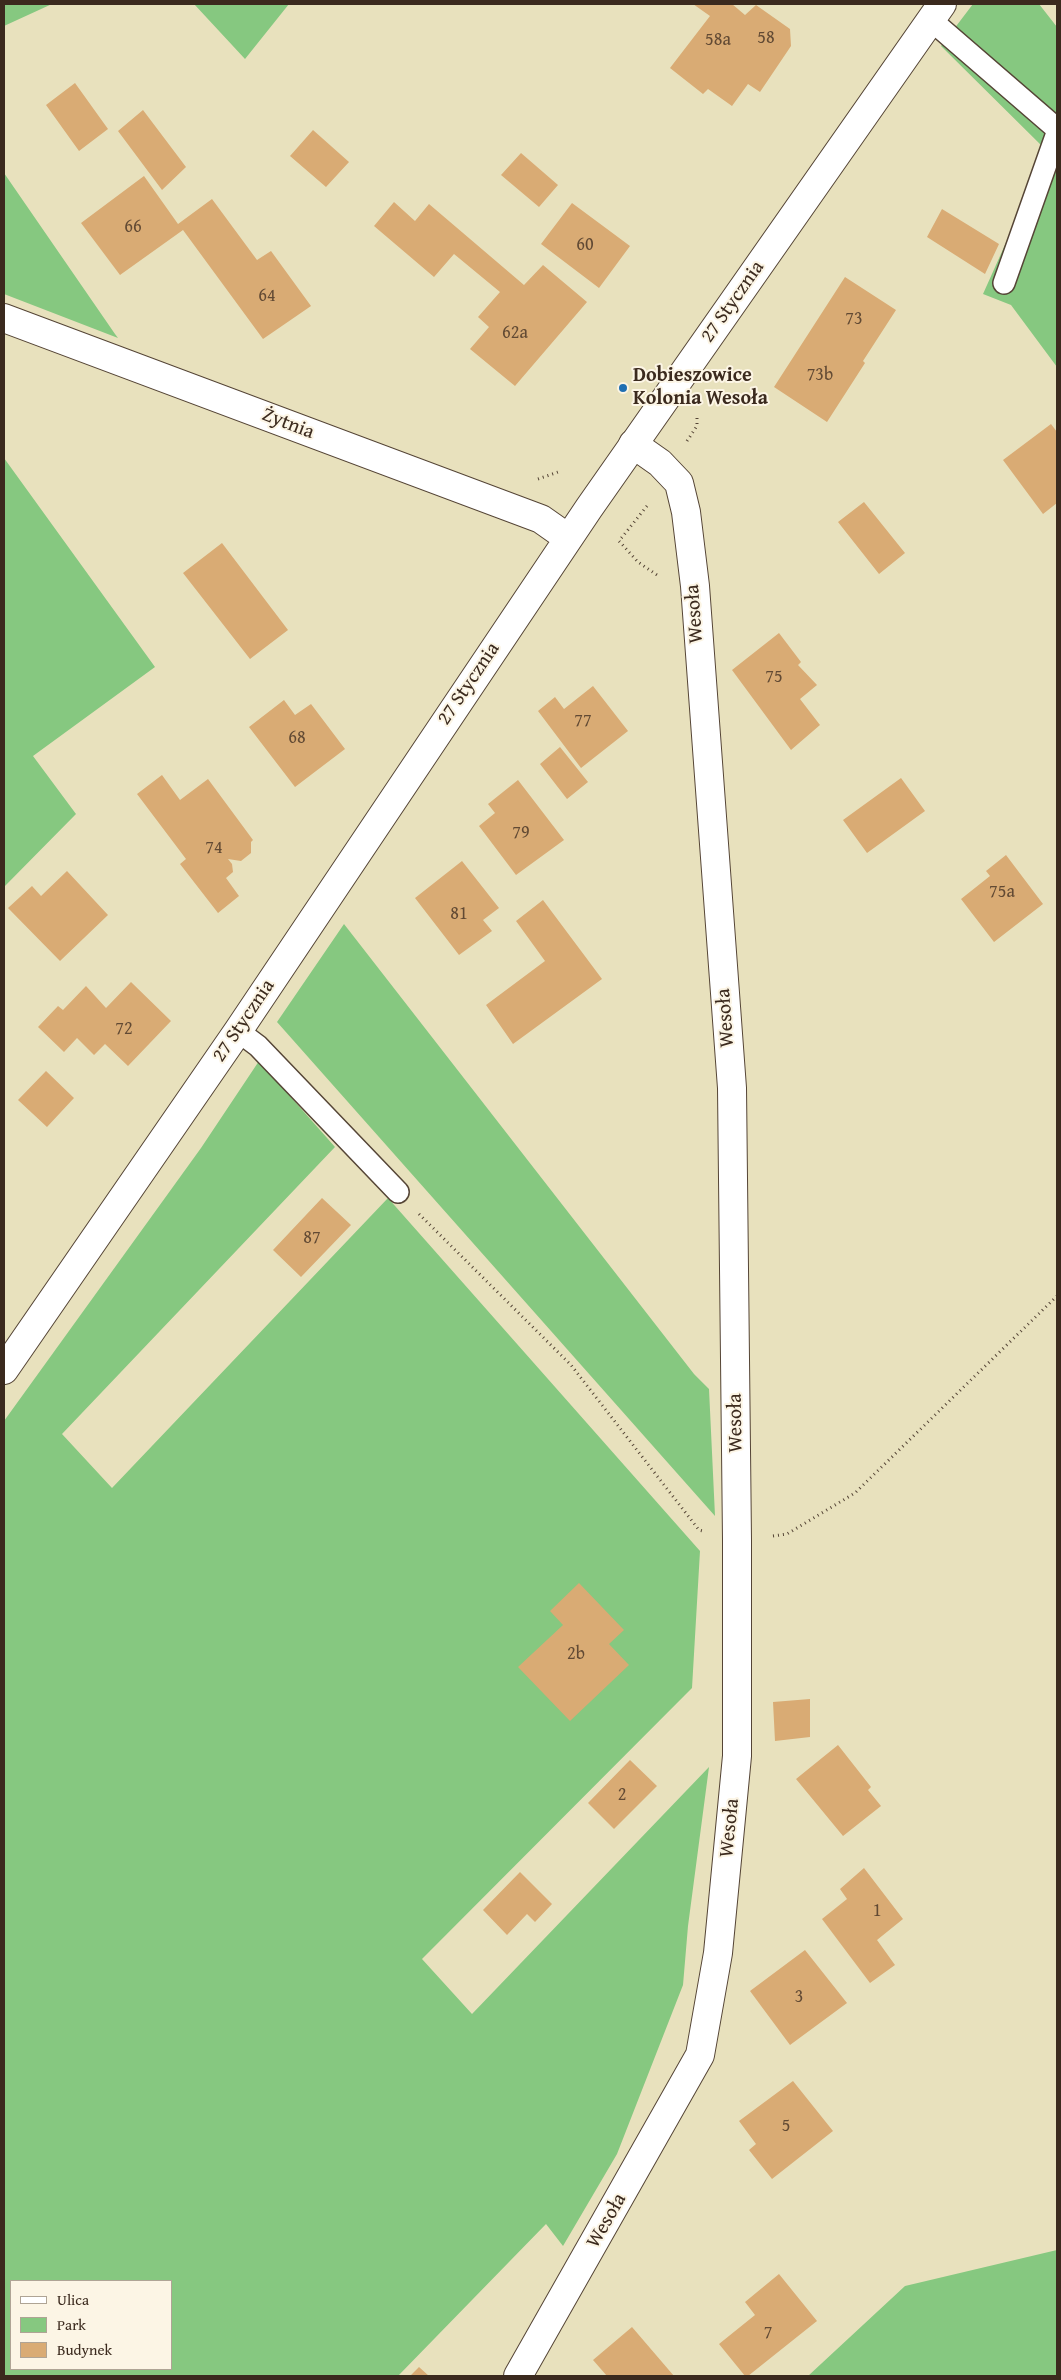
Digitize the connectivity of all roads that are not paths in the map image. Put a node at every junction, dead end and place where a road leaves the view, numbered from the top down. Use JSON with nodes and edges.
{"nodes":[{"id":1,"x":936,"y":12,"type":"edge"},
{"id":2,"x":1057,"y":129,"type":"edge"},
{"id":3,"x":1057,"y":133,"type":"edge"},
{"id":4,"x":1004,"y":283,"type":"dead end"},
{"id":5,"x":4,"y":318,"type":"edge"},
{"id":6,"x":633,"y":444,"type":"junction"},
{"id":7,"x":568,"y":538,"type":"junction"},
{"id":8,"x":238,"y":1031,"type":"junction"},
{"id":9,"x":398,"y":1192,"type":"road end"},
{"id":10,"x":4,"y":1370,"type":"edge"},
{"id":11,"x":518,"y":2376,"type":"edge"}],
"edges":[{"from":1,"to":2,"type":"lane"},
{"from":1,"to":6,"type":"street","name":"27 Stycznia"},
{"from":3,"to":4,"type":"lane"},
{"from":5,"to":7,"type":"street","name":"Żytnia"},
{"from":6,"to":7,"type":"street","name":"27 Stycznia"},
{"from":6,"to":11,"type":"street","name":"Wesoła"},
{"from":7,"to":8,"type":"street","name":"27 Stycznia"},
{"from":8,"to":9,"type":"lane"},
{"from":8,"to":10,"type":"street","name":"27 Stycznia"}]}
